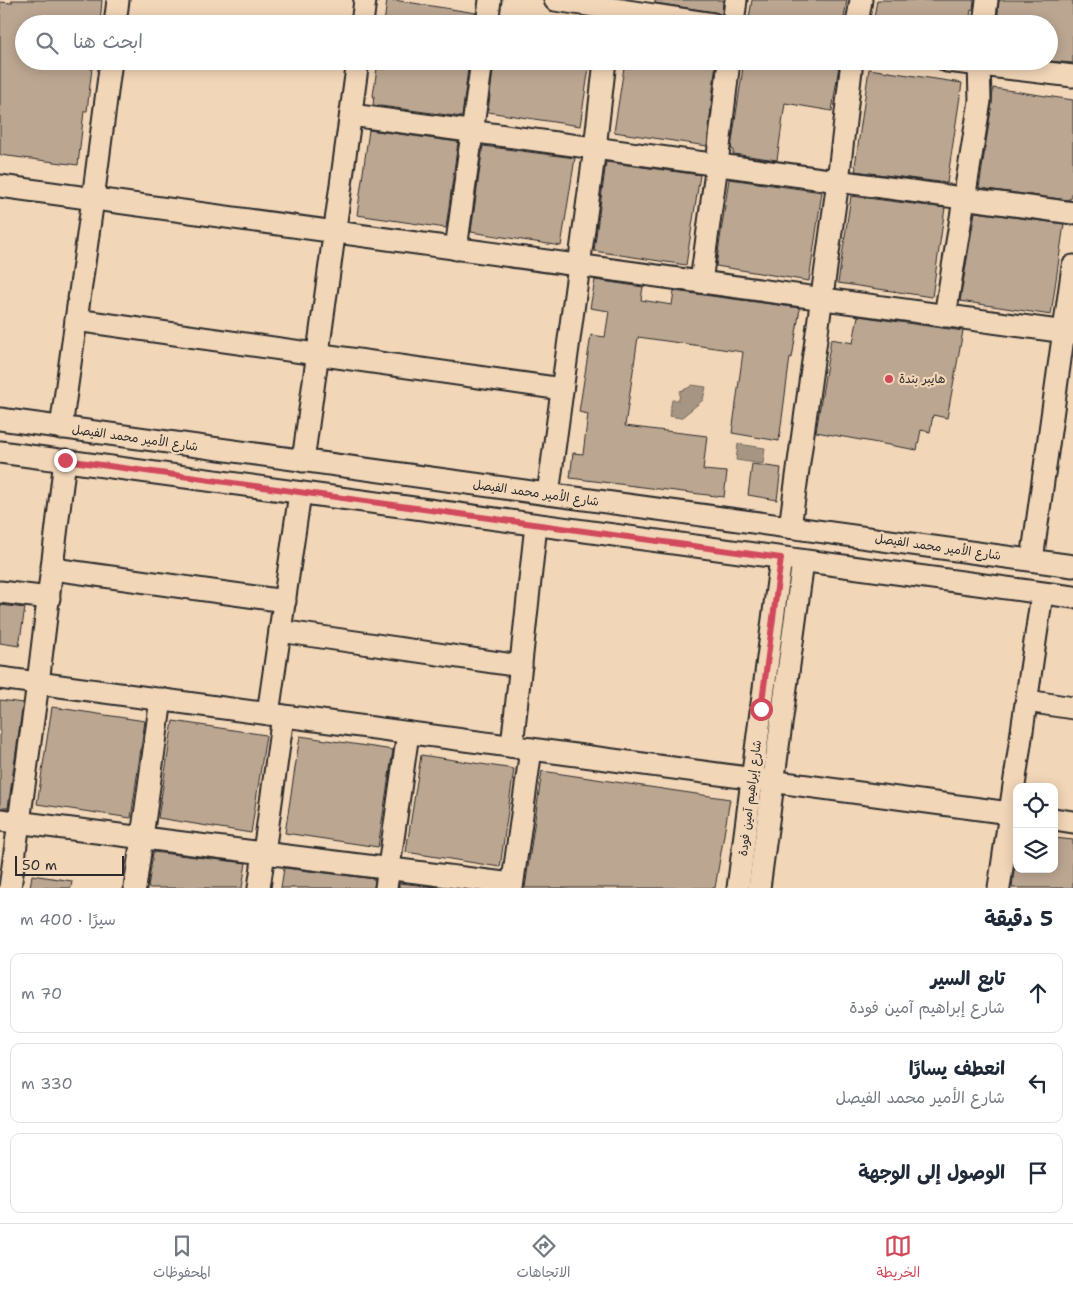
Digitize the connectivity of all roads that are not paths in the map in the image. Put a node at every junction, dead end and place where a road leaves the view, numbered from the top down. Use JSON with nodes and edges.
{"nodes":[{"id":1,"x":118,"y":0,"type":"edge"},
{"id":2,"x":365,"y":0,"type":"edge"},
{"id":3,"x":490,"y":0,"type":"edge"},
{"id":4,"x":555,"y":0,"type":"edge"},
{"id":5,"x":736,"y":0,"type":"edge"},
{"id":6,"x":861,"y":0,"type":"edge"},
{"id":7,"x":987,"y":0,"type":"edge"},
{"id":8,"x":611,"y":11,"type":"edge"},
{"id":9,"x":116,"y":15,"type":"edge"},
{"id":10,"x":363,"y":15,"type":"edge"},
{"id":11,"x":488,"y":15,"type":"edge"},
{"id":12,"x":642,"y":15,"type":"edge"},
{"id":13,"x":734,"y":15,"type":"edge"},
{"id":14,"x":858,"y":15,"type":"edge"},
{"id":15,"x":985,"y":15,"type":"edge"},
{"id":16,"x":109,"y":70,"type":"edge"},
{"id":17,"x":357,"y":70,"type":"edge"},
{"id":18,"x":481,"y":70,"type":"edge"},
{"id":19,"x":604,"y":70,"type":"edge"},
{"id":20,"x":728,"y":70,"type":"edge"},
{"id":21,"x":851,"y":70,"type":"edge"},
{"id":22,"x":979,"y":70,"type":"edge"},
{"id":23,"x":1026,"y":70,"type":"edge"},
{"id":24,"x":1073,"y":76,"type":"edge"},
{"id":25,"x":351,"y":115,"type":"junction"},
{"id":26,"x":472,"y":131,"type":"junction"},
{"id":27,"x":595,"y":148,"type":"junction"},
{"id":28,"x":717,"y":164,"type":"junction"},
{"id":29,"x":838,"y":181,"type":"junction"},
{"id":30,"x":0,"y":186,"type":"edge"},
{"id":31,"x":93,"y":199,"type":"junction"},
{"id":32,"x":964,"y":199,"type":"junction"},
{"id":33,"x":1073,"y":213,"type":"edge"},
{"id":34,"x":335,"y":232,"type":"junction"},
{"id":35,"x":456,"y":249,"type":"junction"},
{"id":36,"x":579,"y":266,"type":"junction"},
{"id":37,"x":1073,"y":266,"type":"edge"},
{"id":38,"x":701,"y":282,"type":"junction"},
{"id":39,"x":821,"y":299,"type":"junction"},
{"id":40,"x":946,"y":316,"type":"junction"},
{"id":41,"x":76,"y":320,"type":"junction"},
{"id":42,"x":1068,"y":333,"type":"edge"},
{"id":43,"x":318,"y":355,"type":"junction"},
{"id":44,"x":562,"y":389,"type":"junction"},
{"id":45,"x":0,"y":419,"type":"edge"},
{"id":46,"x":61,"y":428,"type":"junction"},
{"id":47,"x":204,"y":447,"type":"junction"},
{"id":48,"x":0,"y":452,"type":"edge"},
{"id":49,"x":65,"y":460,"type":"junction"},
{"id":50,"x":303,"y":461,"type":"junction"},
{"id":51,"x":199,"y":479,"type":"junction"},
{"id":52,"x":300,"y":493,"type":"junction"},
{"id":53,"x":548,"y":494,"type":"junction"},
{"id":54,"x":536,"y":525,"type":"junction"},
{"id":55,"x":790,"y":527,"type":"junction"},
{"id":56,"x":920,"y":545,"type":"junction"},
{"id":57,"x":781,"y":558,"type":"junction"},
{"id":58,"x":1032,"y":560,"type":"junction"},
{"id":59,"x":803,"y":562,"type":"junction"},
{"id":60,"x":1073,"y":566,"type":"edge"},
{"id":61,"x":53,"y":569,"type":"junction"},
{"id":62,"x":915,"y":577,"type":"junction"},
{"id":63,"x":0,"y":592,"type":"edge"},
{"id":64,"x":1042,"y":594,"type":"junction"},
{"id":65,"x":1073,"y":597,"type":"edge"},
{"id":66,"x":49,"y":598,"type":"junction"},
{"id":67,"x":285,"y":601,"type":"junction"},
{"id":68,"x":280,"y":631,"type":"junction"},
{"id":69,"x":521,"y":666,"type":"junction"},
{"id":70,"x":0,"y":678,"type":"edge"},
{"id":71,"x":38,"y":683,"type":"junction"},
{"id":72,"x":161,"y":699,"type":"junction"},
{"id":73,"x":1026,"y":701,"type":"junction"},
{"id":74,"x":1073,"y":708,"type":"edge"},
{"id":75,"x":761,"y":709,"type":"junction"},
{"id":76,"x":782,"y":711,"type":"junction"},
{"id":77,"x":276,"y":715,"type":"junction"},
{"id":78,"x":408,"y":733,"type":"junction"},
{"id":79,"x":521,"y":748,"type":"junction"},
{"id":80,"x":752,"y":779,"type":"junction"},
{"id":81,"x":773,"y":782,"type":"junction"},
{"id":82,"x":1017,"y":783,"type":"edge"},
{"id":83,"x":1013,"y":814,"type":"edge"},
{"id":84,"x":1058,"y":820,"type":"edge"},
{"id":85,"x":10,"y":821,"type":"edge"},
{"id":86,"x":1073,"y":822,"type":"edge"},
{"id":87,"x":142,"y":838,"type":"junction"},
{"id":88,"x":264,"y":853,"type":"junction"},
{"id":89,"x":387,"y":878,"type":"edge"},
{"id":90,"x":512,"y":886,"type":"edge"},
{"id":91,"x":10,"y":888,"type":"edge"},
{"id":92,"x":135,"y":888,"type":"edge"},
{"id":93,"x":259,"y":888,"type":"edge"},
{"id":94,"x":738,"y":888,"type":"edge"},
{"id":95,"x":759,"y":888,"type":"edge"},
{"id":96,"x":999,"y":888,"type":"edge"}],
"edges":[{"from":1,"to":9,"type":"street"},
{"from":2,"to":10,"type":"street"},
{"from":3,"to":11,"type":"street"},
{"from":4,"to":8,"type":"street"},
{"from":5,"to":13,"type":"street"},
{"from":6,"to":14,"type":"street"},
{"from":7,"to":15,"type":"street"},
{"from":8,"to":12,"type":"street"},
{"from":16,"to":31,"type":"street"},
{"from":17,"to":25,"type":"street"},
{"from":18,"to":26,"type":"street"},
{"from":19,"to":27,"type":"street"},
{"from":20,"to":28,"type":"street"},
{"from":21,"to":29,"type":"street"},
{"from":22,"to":32,"type":"street"},
{"from":23,"to":24,"type":"street"},
{"from":25,"to":26,"type":"street"},
{"from":25,"to":34,"type":"street"},
{"from":26,"to":27,"type":"street"},
{"from":26,"to":35,"type":"street"},
{"from":27,"to":28,"type":"street"},
{"from":27,"to":36,"type":"street"},
{"from":28,"to":29,"type":"street"},
{"from":28,"to":38,"type":"street"},
{"from":29,"to":32,"type":"street"},
{"from":29,"to":39,"type":"street"},
{"from":30,"to":31,"type":"street"},
{"from":31,"to":34,"type":"street"},
{"from":31,"to":41,"type":"street"},
{"from":32,"to":33,"type":"street"},
{"from":32,"to":40,"type":"street"},
{"from":34,"to":35,"type":"street"},
{"from":34,"to":43,"type":"street"},
{"from":35,"to":36,"type":"street"},
{"from":36,"to":38,"type":"street"},
{"from":36,"to":44,"type":"street"},
{"from":37,"to":42,"type":"street"},
{"from":38,"to":39,"type":"street"},
{"from":39,"to":40,"type":"street"},
{"from":39,"to":55,"type":"street"},
{"from":40,"to":42,"type":"street"},
{"from":41,"to":43,"type":"street"},
{"from":41,"to":46,"type":"street"},
{"from":42,"to":58,"type":"street"},
{"from":43,"to":44,"type":"street"},
{"from":43,"to":50,"type":"street"},
{"from":44,"to":53,"type":"street"},
{"from":45,"to":46,"type":"street","name":"شارع الأمير محمد الفيصل"},
{"from":46,"to":47,"type":"street","name":"شارع الأمير محمد الفيصل"},
{"from":47,"to":50,"type":"street","name":"شارع الأمير محمد الفيصل"},
{"from":47,"to":51,"type":"street"},
{"from":48,"to":49,"type":"street"},
{"from":49,"to":51,"type":"street"},
{"from":49,"to":61,"type":"street"},
{"from":50,"to":53,"type":"street","name":"شارع الأمير محمد الفيصل"},
{"from":51,"to":52,"type":"street"},
{"from":52,"to":54,"type":"street"},
{"from":52,"to":67,"type":"street"},
{"from":53,"to":55,"type":"street","name":"شارع الأمير محمد الفيصل"},
{"from":54,"to":57,"type":"street"},
{"from":54,"to":69,"type":"street"},
{"from":55,"to":56,"type":"street","name":"شارع الأمير محمد الفيصل"},
{"from":56,"to":58,"type":"street","name":"شارع الأمير محمد الفيصل"},
{"from":56,"to":62,"type":"street"},
{"from":57,"to":59,"type":"street"},
{"from":57,"to":75,"type":"street","name":"شارع إبراهيم آمين فودة"},
{"from":58,"to":60,"type":"street","name":"شارع الأمير محمد الفيصل"},
{"from":59,"to":62,"type":"street"},
{"from":59,"to":76,"type":"street","name":"شارع إبراهيم آمين فودة"},
{"from":61,"to":66,"type":"street"},
{"from":61,"to":67,"type":"street"},
{"from":62,"to":64,"type":"street"},
{"from":63,"to":66,"type":"street"},
{"from":64,"to":65,"type":"street"},
{"from":64,"to":73,"type":"street"},
{"from":66,"to":71,"type":"street"},
{"from":67,"to":68,"type":"street"},
{"from":68,"to":69,"type":"street"},
{"from":68,"to":77,"type":"street"},
{"from":69,"to":79,"type":"street"},
{"from":70,"to":71,"type":"street"},
{"from":71,"to":72,"type":"street"},
{"from":71,"to":85,"type":"street"},
{"from":72,"to":77,"type":"street"},
{"from":72,"to":87,"type":"street"},
{"from":73,"to":74,"type":"street"},
{"from":73,"to":82,"type":"street"},
{"from":75,"to":76,"type":"street"},
{"from":75,"to":80,"type":"street","name":"شارع إبراهيم آمين فودة"},
{"from":76,"to":81,"type":"street","name":"شارع إبراهيم آمين فودة"},
{"from":77,"to":78,"type":"street"},
{"from":77,"to":88,"type":"street"},
{"from":78,"to":79,"type":"street"},
{"from":78,"to":89,"type":"street"},
{"from":79,"to":80,"type":"street"},
{"from":79,"to":90,"type":"street"},
{"from":80,"to":81,"type":"street"},
{"from":80,"to":94,"type":"street","name":"شارع إبراهيم آمين فودة"},
{"from":81,"to":83,"type":"street"},
{"from":81,"to":95,"type":"street","name":"شارع إبراهيم آمين فودة"},
{"from":83,"to":96,"type":"street"},
{"from":84,"to":86,"type":"street"},
{"from":85,"to":87,"type":"street"},
{"from":85,"to":91,"type":"street"},
{"from":87,"to":88,"type":"street"},
{"from":87,"to":92,"type":"street"},
{"from":88,"to":89,"type":"street"},
{"from":88,"to":93,"type":"street"},
{"from":89,"to":90,"type":"street"}]}
